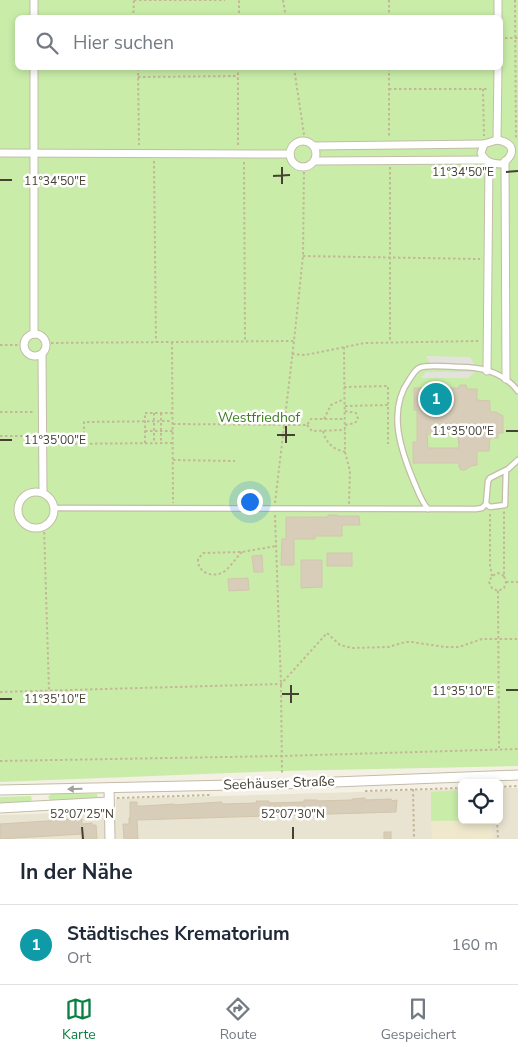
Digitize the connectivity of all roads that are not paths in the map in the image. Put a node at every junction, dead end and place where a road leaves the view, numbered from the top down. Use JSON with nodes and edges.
{"nodes":[{"id":1,"x":34,"y":0,"type":"edge"},
{"id":2,"x":498,"y":0,"type":"edge"},
{"id":3,"x":34,"y":15,"type":"edge"},
{"id":4,"x":498,"y":15,"type":"edge"},
{"id":5,"x":34,"y":70,"type":"edge"},
{"id":6,"x":498,"y":70,"type":"edge"},
{"id":7,"x":497,"y":140,"type":"junction"},
{"id":8,"x":484,"y":144,"type":"junction"},
{"id":9,"x":514,"y":144,"type":"edge"},
{"id":10,"x":314,"y":146,"type":"junction"},
{"id":11,"x":0,"y":153,"type":"edge"},
{"id":12,"x":35,"y":153,"type":"junction"},
{"id":13,"x":290,"y":154,"type":"junction"},
{"id":14,"x":518,"y":158,"type":"edge"},
{"id":15,"x":507,"y":160,"type":"junction"},
{"id":16,"x":314,"y":161,"type":"junction"},
{"id":17,"x":487,"y":161,"type":"junction"},
{"id":18,"x":34,"y":334,"type":"junction"},
{"id":19,"x":42,"y":354,"type":"junction"},
{"id":20,"x":487,"y":370,"type":"junction"},
{"id":21,"x":506,"y":379,"type":"junction"},
{"id":22,"x":518,"y":391,"type":"edge"},
{"id":23,"x":518,"y":460,"type":"edge"},
{"id":24,"x":506,"y":470,"type":"junction"},
{"id":25,"x":42,"y":493,"type":"junction"},
{"id":26,"x":488,"y":506,"type":"junction"},
{"id":27,"x":54,"y":508,"type":"junction"},
{"id":28,"x":428,"y":509,"type":"junction"},
{"id":29,"x":518,"y":775,"type":"edge"},
{"id":30,"x":109,"y":788,"type":"junction"},
{"id":31,"x":0,"y":790,"type":"edge"},
{"id":32,"x":41,"y":790,"type":"junction"},
{"id":33,"x":109,"y":802,"type":"junction"},
{"id":34,"x":41,"y":805,"type":"junction"},
{"id":35,"x":0,"y":808,"type":"edge"},
{"id":36,"x":110,"y":839,"type":"edge"}],
"edges":[{"from":1,"to":3,"type":"street"},
{"from":2,"to":4,"type":"street"},
{"from":5,"to":12,"type":"street"},
{"from":6,"to":7,"type":"street"},
{"from":7,"to":8,"type":"street"},
{"from":7,"to":9,"type":"street"},
{"from":8,"to":10,"type":"street"},
{"from":8,"to":17,"type":"street"},
{"from":9,"to":15,"type":"street"},
{"from":10,"to":13,"type":"street"},
{"from":10,"to":16,"type":"street"},
{"from":11,"to":12,"type":"street"},
{"from":12,"to":13,"type":"street"},
{"from":12,"to":18,"type":"street"},
{"from":13,"to":16,"type":"street"},
{"from":14,"to":15,"type":"street"},
{"from":15,"to":17,"type":"street"},
{"from":15,"to":21,"type":"street"},
{"from":16,"to":17,"type":"street"},
{"from":17,"to":20,"type":"street"},
{"from":18,"to":19,"type":"street"},
{"from":18,"to":19,"type":"street"},
{"from":19,"to":25,"type":"street"},
{"from":20,"to":21,"type":"lane"},
{"from":20,"to":28,"type":"lane"},
{"from":21,"to":22,"type":"lane"},
{"from":23,"to":24,"type":"lane"},
{"from":24,"to":26,"type":"lane"},
{"from":24,"to":26,"type":"lane"},
{"from":25,"to":27,"type":"street"},
{"from":25,"to":27,"type":"street"},
{"from":26,"to":28,"type":"lane"},
{"from":27,"to":28,"type":"lane"},
{"from":29,"to":30,"type":"street","name":"Seehäuser Straße"},
{"from":30,"to":32,"type":"street","name":"Seehäuser Straße","one_way":true},
{"from":30,"to":33,"type":"street"},
{"from":31,"to":32,"type":"street","name":"Seehäuser Straße"},
{"from":32,"to":34,"type":"street"},
{"from":33,"to":34,"type":"street"},
{"from":33,"to":36,"type":"street"},
{"from":34,"to":35,"type":"street"}]}
